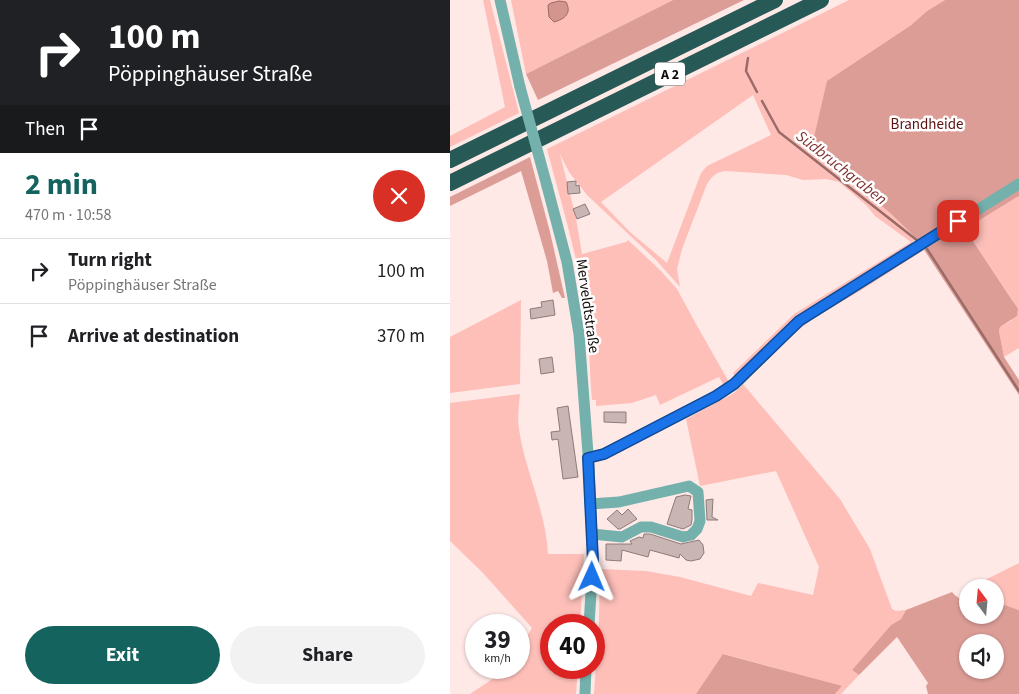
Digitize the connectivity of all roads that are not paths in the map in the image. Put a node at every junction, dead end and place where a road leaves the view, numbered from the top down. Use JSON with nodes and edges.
{"nodes":[{"id":1,"x":500,"y":0,"type":"edge"},
{"id":2,"x":775,"y":0,"type":"edge"},
{"id":3,"x":821,"y":0,"type":"edge"},
{"id":4,"x":450,"y":160,"type":"edge"},
{"id":5,"x":450,"y":183,"type":"edge"},
{"id":6,"x":1019,"y":184,"type":"edge"},
{"id":7,"x":588,"y":458,"type":"junction"},
{"id":8,"x":590,"y":504,"type":"junction"},
{"id":9,"x":592,"y":534,"type":"junction"},
{"id":10,"x":590,"y":614,"type":"edge"},
{"id":11,"x":586,"y":679,"type":"edge"},
{"id":12,"x":585,"y":694,"type":"edge"}],
"edges":[{"from":1,"to":7,"type":"street","name":"Merveldtstraße","bridge":true},
{"from":2,"to":4,"type":"highway","number":"A 2"},
{"from":3,"to":5,"type":"highway","number":"A 2"},
{"from":6,"to":7,"type":"street"},
{"from":7,"to":8,"type":"street","name":"Merveldtstraße"},
{"from":8,"to":9,"type":"street","name":"Merveldtstraße"},
{"from":8,"to":9,"type":"street"},
{"from":9,"to":10,"type":"street","name":"Merveldtstraße"},
{"from":11,"to":12,"type":"street"}]}
